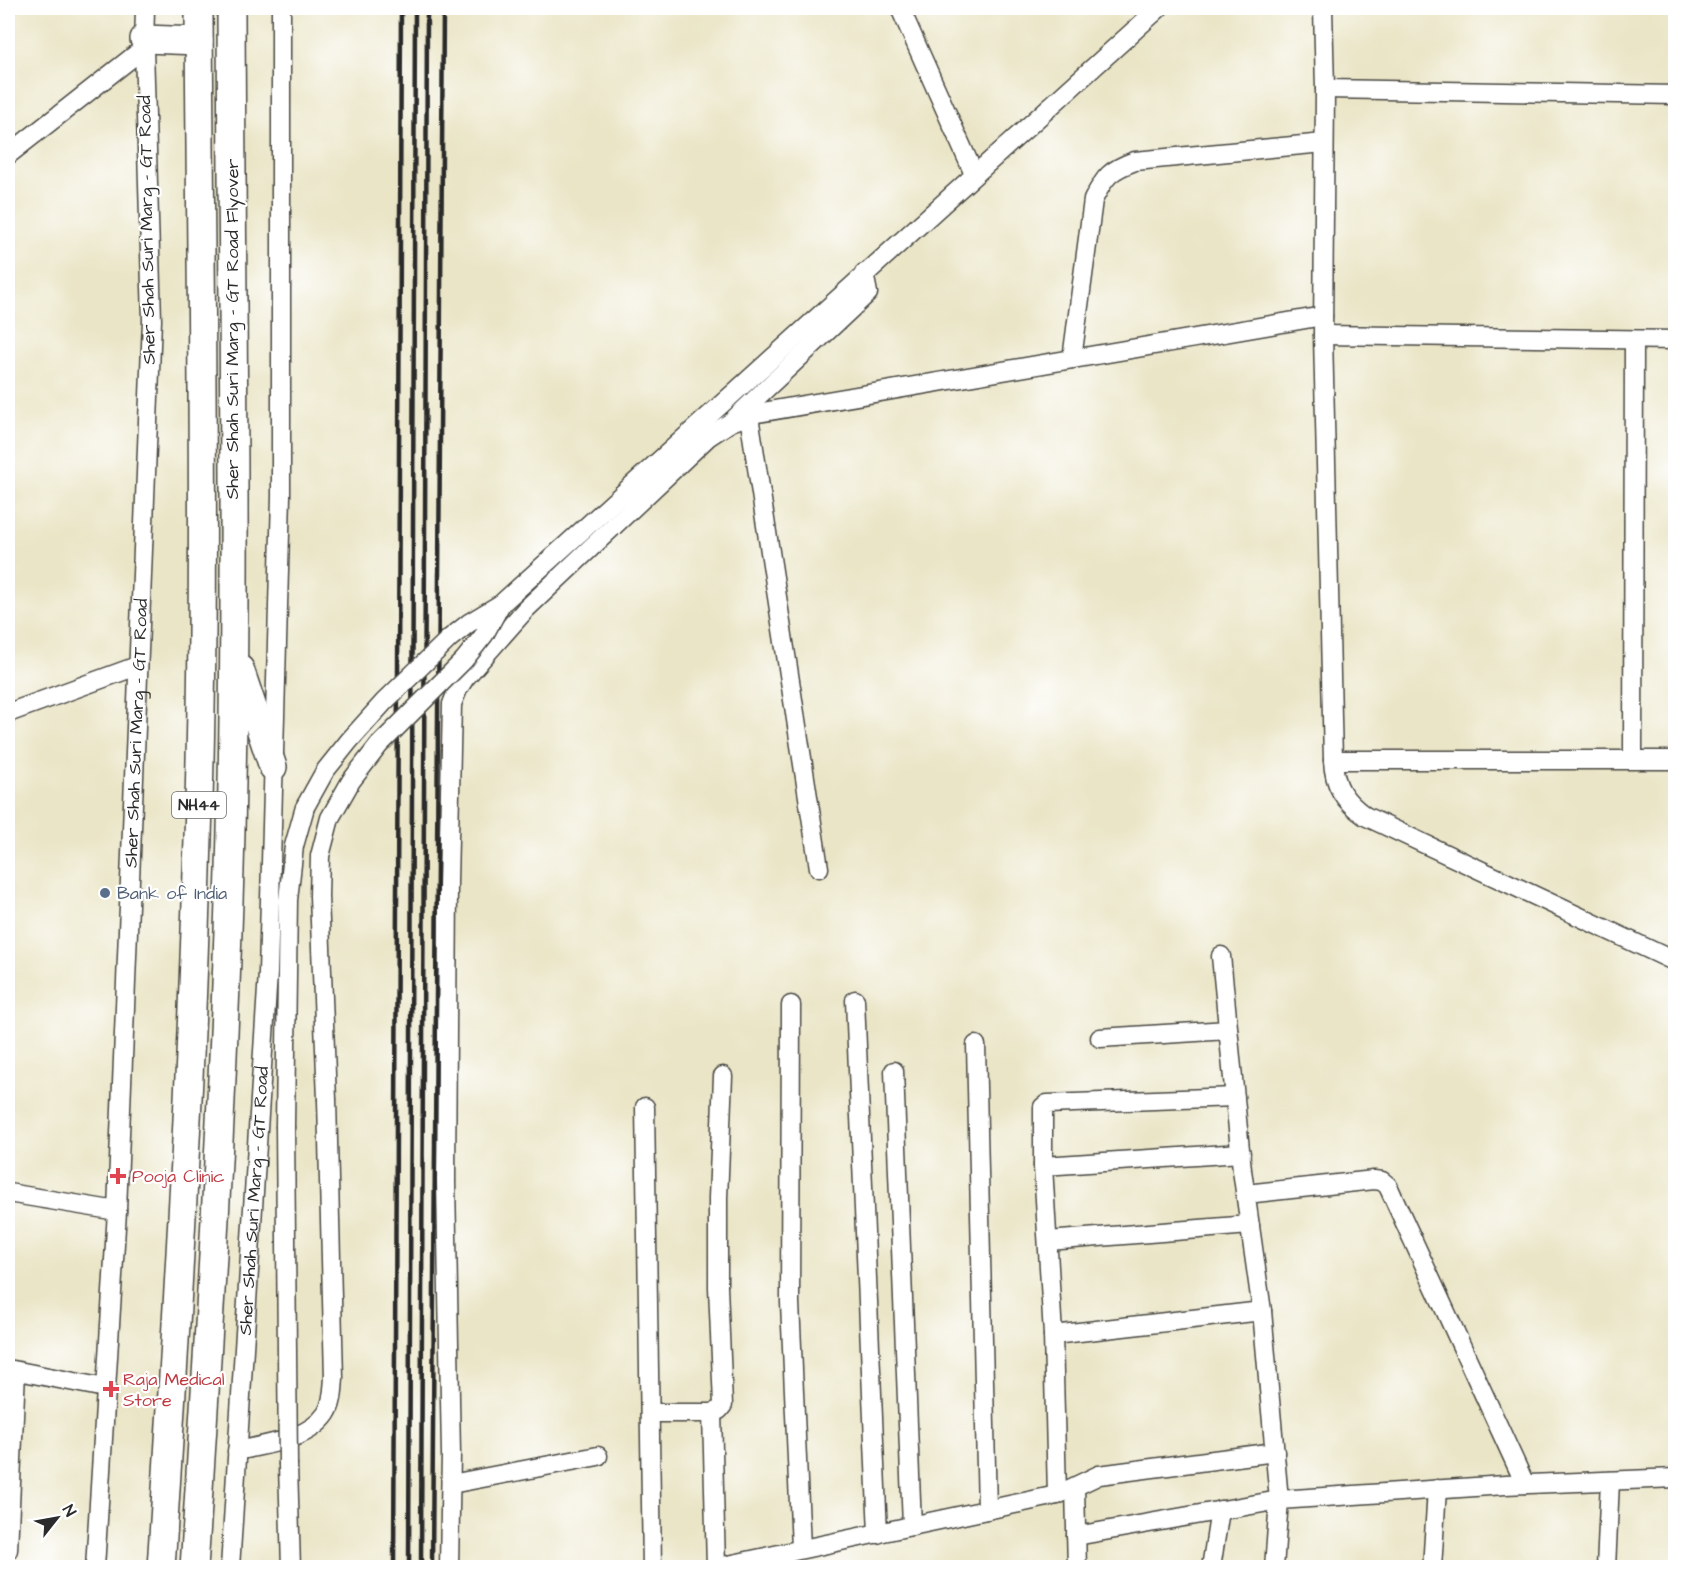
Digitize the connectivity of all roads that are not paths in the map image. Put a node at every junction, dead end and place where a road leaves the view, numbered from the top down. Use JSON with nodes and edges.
{"nodes":[{"id":1,"x":145,"y":8,"type":"edge"},
{"id":2,"x":199,"y":8,"type":"edge"},
{"id":3,"x":231,"y":8,"type":"edge"},
{"id":4,"x":281,"y":8,"type":"edge"},
{"id":5,"x":900,"y":8,"type":"edge"},
{"id":6,"x":1159,"y":8,"type":"edge"},
{"id":7,"x":1323,"y":8,"type":"edge"},
{"id":8,"x":199,"y":41,"type":"junction"},
{"id":9,"x":144,"y":44,"type":"junction"},
{"id":10,"x":1325,"y":89,"type":"junction"},
{"id":11,"x":1676,"y":95,"type":"edge"},
{"id":12,"x":1324,"y":143,"type":"junction"},
{"id":13,"x":8,"y":155,"type":"edge"},
{"id":14,"x":974,"y":174,"type":"junction"},
{"id":15,"x":864,"y":273,"type":"junction"},
{"id":16,"x":1323,"y":316,"type":"junction"},
{"id":17,"x":1323,"y":335,"type":"junction"},
{"id":18,"x":1634,"y":340,"type":"junction"},
{"id":19,"x":1676,"y":340,"type":"edge"},
{"id":20,"x":1072,"y":359,"type":"junction"},
{"id":21,"x":749,"y":416,"type":"junction"},
{"id":22,"x":731,"y":422,"type":"junction"},
{"id":23,"x":501,"y":604,"type":"junction"},
{"id":24,"x":234,"y":651,"type":"junction"},
{"id":25,"x":137,"y":666,"type":"junction"},
{"id":26,"x":8,"y":713,"type":"edge"},
{"id":27,"x":1633,"y":759,"type":"junction"},
{"id":28,"x":1333,"y":760,"type":"junction"},
{"id":29,"x":1676,"y":760,"type":"edge"},
{"id":30,"x":273,"y":767,"type":"junction"},
{"id":31,"x":819,"y":868,"type":"dead end"},
{"id":32,"x":1221,"y":956,"type":"dead end"},
{"id":33,"x":1676,"y":962,"type":"edge"},
{"id":34,"x":855,"y":1000,"type":"dead end"},
{"id":35,"x":791,"y":1005,"type":"dead end"},
{"id":36,"x":1228,"y":1030,"type":"junction"},
{"id":37,"x":1100,"y":1038,"type":"dead end"},
{"id":38,"x":976,"y":1045,"type":"dead end"},
{"id":39,"x":894,"y":1071,"type":"dead end"},
{"id":40,"x":723,"y":1076,"type":"dead end"},
{"id":41,"x":1235,"y":1097,"type":"junction"},
{"id":42,"x":645,"y":1107,"type":"dead end"},
{"id":43,"x":1240,"y":1153,"type":"junction"},
{"id":44,"x":1043,"y":1166,"type":"junction"},
{"id":45,"x":8,"y":1193,"type":"edge"},
{"id":46,"x":1246,"y":1194,"type":"junction"},
{"id":47,"x":117,"y":1212,"type":"junction"},
{"id":48,"x":1250,"y":1225,"type":"junction"},
{"id":49,"x":1048,"y":1241,"type":"junction"},
{"id":50,"x":1262,"y":1311,"type":"junction"},
{"id":51,"x":1053,"y":1335,"type":"junction"},
{"id":52,"x":12,"y":1370,"type":"edge"},
{"id":53,"x":105,"y":1388,"type":"junction"},
{"id":54,"x":650,"y":1413,"type":"junction"},
{"id":55,"x":712,"y":1413,"type":"junction"},
{"id":56,"x":237,"y":1451,"type":"junction"},
{"id":57,"x":1275,"y":1452,"type":"junction"},
{"id":58,"x":598,"y":1456,"type":"dead end"},
{"id":59,"x":1676,"y":1478,"type":"edge"},
{"id":60,"x":1610,"y":1481,"type":"junction"},
{"id":61,"x":451,"y":1484,"type":"junction"},
{"id":62,"x":1525,"y":1484,"type":"junction"},
{"id":63,"x":1075,"y":1488,"type":"junction"},
{"id":64,"x":1437,"y":1489,"type":"junction"},
{"id":65,"x":1057,"y":1495,"type":"junction"},
{"id":66,"x":1279,"y":1500,"type":"junction"},
{"id":67,"x":987,"y":1510,"type":"junction"},
{"id":68,"x":1220,"y":1510,"type":"junction"},
{"id":69,"x":912,"y":1526,"type":"junction"},
{"id":70,"x":878,"y":1534,"type":"junction"},
{"id":71,"x":1076,"y":1536,"type":"junction"},
{"id":72,"x":801,"y":1548,"type":"junction"},
{"id":73,"x":8,"y":1550,"type":"edge"},
{"id":74,"x":715,"y":1567,"type":"edge"},
{"id":75,"x":94,"y":1568,"type":"edge"},
{"id":76,"x":161,"y":1568,"type":"edge"},
{"id":77,"x":194,"y":1568,"type":"edge"},
{"id":78,"x":230,"y":1568,"type":"edge"},
{"id":79,"x":291,"y":1568,"type":"edge"},
{"id":80,"x":449,"y":1568,"type":"edge"},
{"id":81,"x":652,"y":1568,"type":"edge"},
{"id":82,"x":1077,"y":1568,"type":"edge"},
{"id":83,"x":1211,"y":1568,"type":"edge"},
{"id":84,"x":1274,"y":1568,"type":"edge"},
{"id":85,"x":1432,"y":1568,"type":"edge"},
{"id":86,"x":1606,"y":1568,"type":"edge"}],
"edges":[{"from":1,"to":9,"type":"street","name":"Sher Shah Suri Marg - GT Road"},
{"from":2,"to":8,"type":"highway","number":"NH44"},
{"from":3,"to":24,"type":"highway","name":"Sher Shah Suri Marg - GT Road Flyover","number":"NH44"},
{"from":4,"to":30,"type":"street","name":"Sher Shah Suri Marg - GT Road"},
{"from":5,"to":14,"type":"street"},
{"from":6,"to":14,"type":"street"},
{"from":7,"to":10,"type":"street"},
{"from":8,"to":9,"type":"highway"},
{"from":8,"to":76,"type":"highway","number":"NH44"},
{"from":9,"to":13,"type":"street"},
{"from":9,"to":25,"type":"street","name":"Sher Shah Suri Marg - GT Road"},
{"from":10,"to":11,"type":"street"},
{"from":10,"to":12,"type":"street"},
{"from":12,"to":16,"type":"street"},
{"from":12,"to":20,"type":"street"},
{"from":14,"to":15,"type":"street"},
{"from":15,"to":22,"type":"street"},
{"from":15,"to":23,"type":"street"},
{"from":16,"to":17,"type":"street"},
{"from":16,"to":20,"type":"street"},
{"from":17,"to":18,"type":"street"},
{"from":17,"to":28,"type":"street"},
{"from":18,"to":19,"type":"street"},
{"from":18,"to":27,"type":"street"},
{"from":20,"to":21,"type":"street"},
{"from":21,"to":22,"type":"street"},
{"from":21,"to":31,"type":"street"},
{"from":22,"to":61,"type":"street"},
{"from":23,"to":56,"type":"street","bridge":true},
{"from":23,"to":79,"type":"street","bridge":true},
{"from":24,"to":30,"type":"highway"},
{"from":24,"to":77,"type":"highway","name":"Sher Shah Suri Marg - GT Road","number":"NH44"},
{"from":25,"to":26,"type":"street"},
{"from":25,"to":47,"type":"street","name":"Sher Shah Suri Marg - GT Road"},
{"from":27,"to":28,"type":"street"},
{"from":27,"to":29,"type":"street"},
{"from":28,"to":33,"type":"street"},
{"from":30,"to":56,"type":"street","name":"Sher Shah Suri Marg - GT Road"},
{"from":32,"to":36,"type":"street"},
{"from":34,"to":70,"type":"street"},
{"from":35,"to":72,"type":"street"},
{"from":36,"to":37,"type":"street"},
{"from":36,"to":41,"type":"street"},
{"from":38,"to":67,"type":"street"},
{"from":39,"to":69,"type":"street"},
{"from":40,"to":55,"type":"street"},
{"from":41,"to":43,"type":"street"},
{"from":41,"to":44,"type":"street"},
{"from":42,"to":54,"type":"street"},
{"from":43,"to":44,"type":"street"},
{"from":43,"to":46,"type":"street"},
{"from":44,"to":49,"type":"street"},
{"from":45,"to":47,"type":"street"},
{"from":46,"to":48,"type":"street"},
{"from":46,"to":62,"type":"street"},
{"from":47,"to":53,"type":"street","name":"Sher Shah Suri Marg - GT Road"},
{"from":48,"to":49,"type":"street"},
{"from":48,"to":50,"type":"street"},
{"from":49,"to":51,"type":"street"},
{"from":50,"to":51,"type":"street"},
{"from":50,"to":57,"type":"street"},
{"from":51,"to":65,"type":"street"},
{"from":52,"to":53,"type":"street"},
{"from":52,"to":73,"type":"street"},
{"from":53,"to":75,"type":"street","name":"Sher Shah Suri Marg - GT Road"},
{"from":54,"to":55,"type":"street"},
{"from":54,"to":81,"type":"street"},
{"from":55,"to":74,"type":"street"},
{"from":56,"to":78,"type":"street","name":"Sher Shah Suri Marg - GT Road"},
{"from":57,"to":63,"type":"street"},
{"from":57,"to":66,"type":"street"},
{"from":58,"to":61,"type":"street"},
{"from":59,"to":60,"type":"street"},
{"from":60,"to":62,"type":"street"},
{"from":60,"to":86,"type":"street"},
{"from":61,"to":80,"type":"street"},
{"from":62,"to":64,"type":"street"},
{"from":63,"to":65,"type":"street"},
{"from":63,"to":71,"type":"street"},
{"from":64,"to":66,"type":"street"},
{"from":64,"to":85,"type":"street"},
{"from":65,"to":67,"type":"street"},
{"from":66,"to":68,"type":"street"},
{"from":66,"to":84,"type":"street"},
{"from":67,"to":69,"type":"street"},
{"from":68,"to":71,"type":"street"},
{"from":68,"to":83,"type":"street"},
{"from":69,"to":70,"type":"street"},
{"from":70,"to":72,"type":"street"},
{"from":71,"to":82,"type":"street"},
{"from":72,"to":74,"type":"street"}]}
